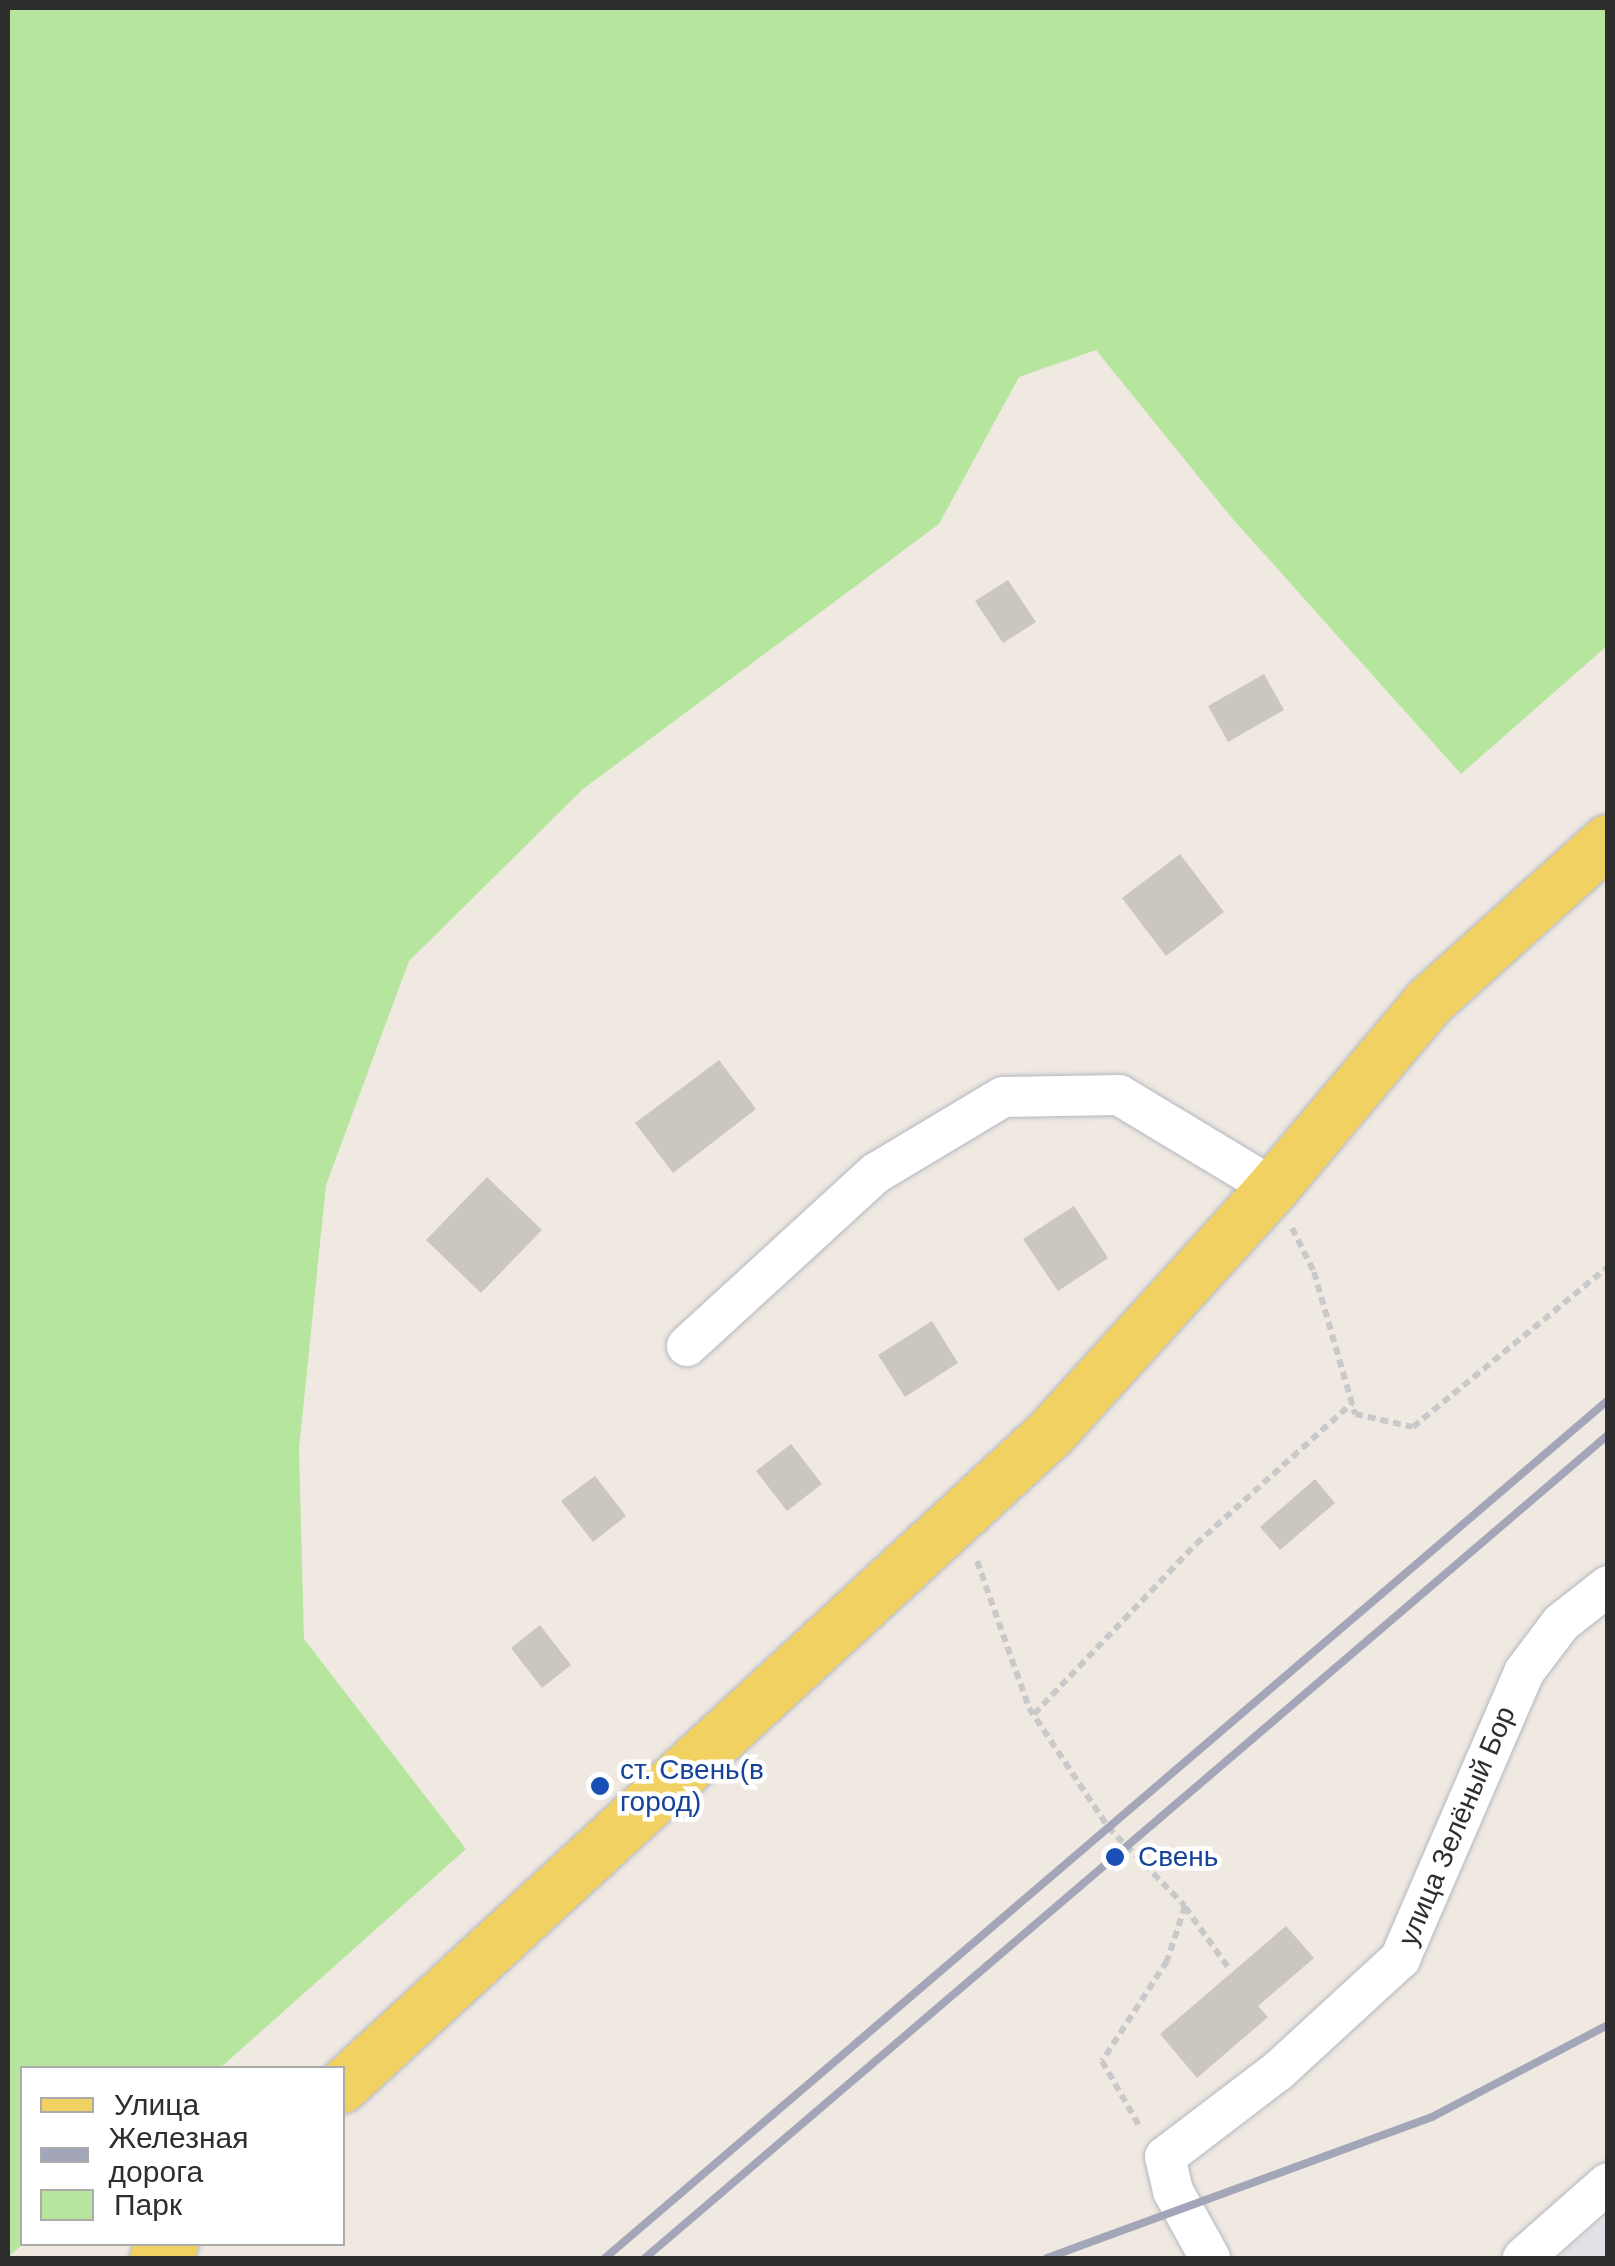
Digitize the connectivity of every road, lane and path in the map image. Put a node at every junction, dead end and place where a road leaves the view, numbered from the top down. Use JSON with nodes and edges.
{"nodes":[{"id":1,"x":1608,"y":841,"type":"edge"},
{"id":2,"x":1273,"y":1188,"type":"junction"},
{"id":3,"x":1608,"y":1267,"type":"edge"},
{"id":4,"x":687,"y":1346,"type":"dead end"},
{"id":5,"x":1352,"y":1403,"type":"junction"},
{"id":6,"x":971,"y":1546,"type":"dead end"},
{"id":7,"x":1608,"y":1586,"type":"edge"},
{"id":8,"x":1034,"y":1714,"type":"junction"},
{"id":9,"x":1185,"y":1906,"type":"junction"},
{"id":10,"x":1228,"y":1967,"type":"dead end"},
{"id":11,"x":345,"y":2083,"type":"edge"},
{"id":12,"x":1166,"y":2172,"type":"junction"},
{"id":13,"x":1608,"y":2183,"type":"edge"},
{"id":14,"x":1210,"y":2258,"type":"edge"},
{"id":15,"x":1523,"y":2258,"type":"edge"}],
"edges":[{"from":1,"to":2,"type":"main road"},
{"from":2,"to":4,"type":"street"},
{"from":2,"to":5,"type":"path"},
{"from":2,"to":11,"type":"main road"},
{"from":3,"to":5,"type":"path"},
{"from":5,"to":8,"type":"path"},
{"from":6,"to":8,"type":"path"},
{"from":7,"to":12,"type":"street","name":"улица Зелёный Бор"},
{"from":8,"to":9,"type":"path"},
{"from":9,"to":10,"type":"path"},
{"from":9,"to":12,"type":"path"},
{"from":12,"to":14,"type":"street"},
{"from":13,"to":15,"type":"street"}]}
